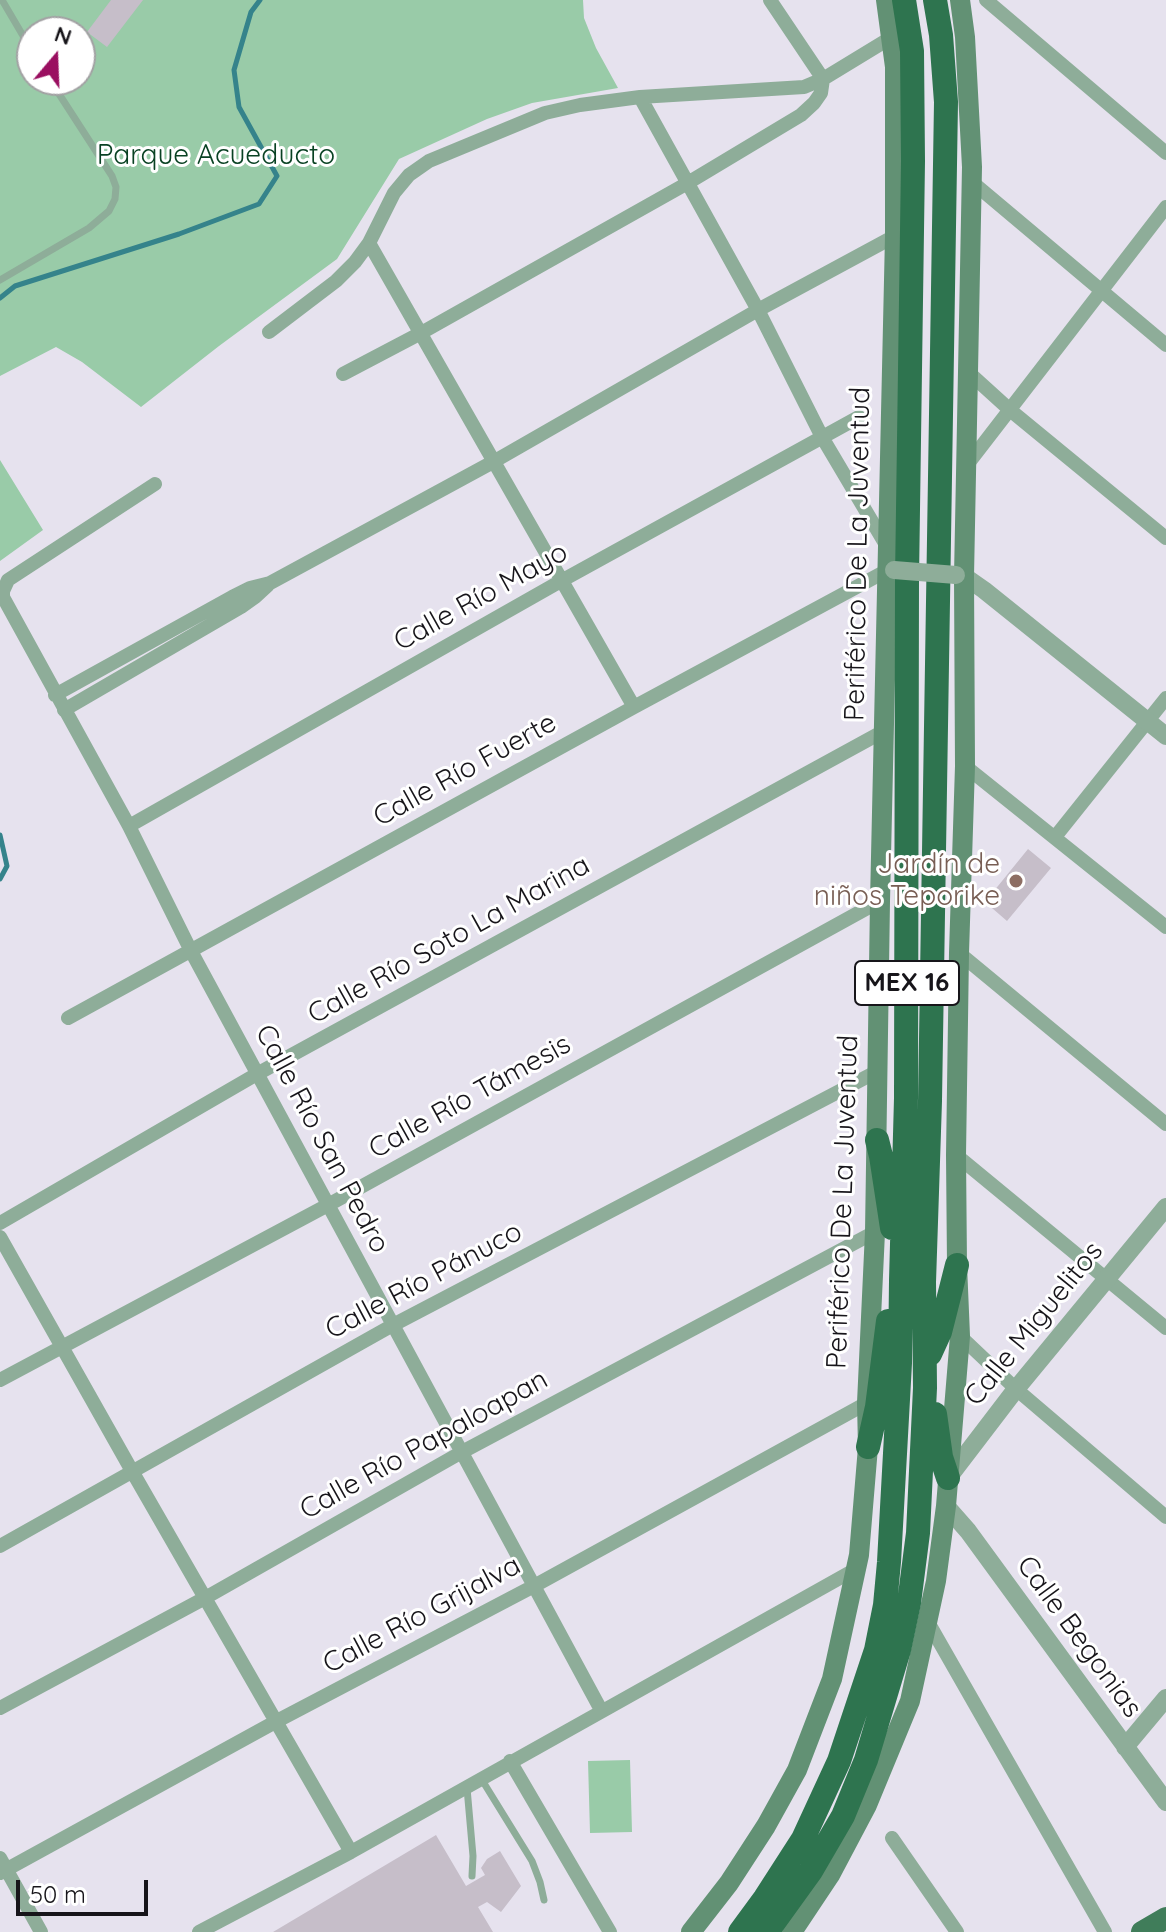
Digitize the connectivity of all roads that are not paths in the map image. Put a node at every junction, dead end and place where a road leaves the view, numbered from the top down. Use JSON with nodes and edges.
{"nodes":[{"id":1,"x":2,"y":0,"type":"edge"},
{"id":2,"x":770,"y":0,"type":"edge"},
{"id":3,"x":886,"y":0,"type":"edge"},
{"id":4,"x":904,"y":0,"type":"edge"},
{"id":5,"x":935,"y":0,"type":"edge"},
{"id":6,"x":960,"y":0,"type":"edge"},
{"id":7,"x":986,"y":0,"type":"edge"},
{"id":8,"x":16,"y":24,"type":"edge"},
{"id":9,"x":892,"y":37,"type":"junction"},
{"id":10,"x":823,"y":79,"type":"junction"},
{"id":11,"x":60,"y":96,"type":"edge"},
{"id":12,"x":640,"y":97,"type":"junction"},
{"id":13,"x":1166,"y":153,"type":"edge"},
{"id":14,"x":971,"y":181,"type":"junction"},
{"id":15,"x":686,"y":184,"type":"junction"},
{"id":16,"x":1166,"y":207,"type":"edge"},
{"id":17,"x":895,"y":236,"type":"junction"},
{"id":18,"x":369,"y":243,"type":"junction"},
{"id":19,"x":0,"y":280,"type":"edge"},
{"id":20,"x":1102,"y":291,"type":"junction"},
{"id":21,"x":758,"y":310,"type":"junction"},
{"id":22,"x":269,"y":332,"type":"dead end"},
{"id":23,"x":421,"y":333,"type":"junction"},
{"id":24,"x":1166,"y":345,"type":"edge"},
{"id":25,"x":967,"y":371,"type":"junction"},
{"id":26,"x":343,"y":374,"type":"dead end"},
{"id":27,"x":1010,"y":410,"type":"junction"},
{"id":28,"x":859,"y":417,"type":"dead end"},
{"id":29,"x":822,"y":437,"type":"junction"},
{"id":30,"x":493,"y":462,"type":"junction"},
{"id":31,"x":967,"y":465,"type":"junction"},
{"id":32,"x":155,"y":484,"type":"dead end"},
{"id":33,"x":1166,"y":538,"type":"edge"},
{"id":34,"x":888,"y":548,"type":"junction"},
{"id":35,"x":891,"y":570,"type":"junction"},
{"id":36,"x":960,"y":575,"type":"junction"},
{"id":37,"x":561,"y":581,"type":"junction"},
{"id":38,"x":270,"y":583,"type":"junction"},
{"id":39,"x":55,"y":695,"type":"junction"},
{"id":40,"x":1166,"y":698,"type":"edge"},
{"id":41,"x":634,"y":707,"type":"junction"},
{"id":42,"x":64,"y":710,"type":"junction"},
{"id":43,"x":1148,"y":720,"type":"junction"},
{"id":44,"x":884,"y":731,"type":"junction"},
{"id":45,"x":1166,"y":736,"type":"edge"},
{"id":46,"x":965,"y":766,"type":"junction"},
{"id":47,"x":129,"y":826,"type":"junction"},
{"id":48,"x":1055,"y":837,"type":"junction"},
{"id":49,"x":880,"y":901,"type":"junction"},
{"id":50,"x":1166,"y":927,"type":"edge"},
{"id":51,"x":191,"y":951,"type":"junction"},
{"id":52,"x":959,"y":953,"type":"junction"},
{"id":53,"x":68,"y":1018,"type":"dead end"},
{"id":54,"x":878,"y":1071,"type":"junction"},
{"id":55,"x":257,"y":1074,"type":"junction"},
{"id":56,"x":1166,"y":1124,"type":"edge"},
{"id":57,"x":877,"y":1140,"type":"junction"},
{"id":58,"x":956,"y":1155,"type":"junction"},
{"id":59,"x":328,"y":1205,"type":"junction"},
{"id":60,"x":1166,"y":1207,"type":"edge"},
{"id":61,"x":0,"y":1223,"type":"edge"},
{"id":62,"x":875,"y":1232,"type":"junction"},
{"id":63,"x":0,"y":1237,"type":"edge"},
{"id":64,"x":957,"y":1265,"type":"junction"},
{"id":65,"x":901,"y":1269,"type":"junction"},
{"id":66,"x":1107,"y":1279,"type":"junction"},
{"id":67,"x":393,"y":1325,"type":"junction"},
{"id":68,"x":1166,"y":1328,"type":"edge"},
{"id":69,"x":960,"y":1336,"type":"junction"},
{"id":70,"x":63,"y":1348,"type":"junction"},
{"id":71,"x":925,"y":1363,"type":"junction"},
{"id":72,"x":0,"y":1380,"type":"edge"},
{"id":73,"x":925,"y":1388,"type":"junction"},
{"id":74,"x":1016,"y":1389,"type":"junction"},
{"id":75,"x":867,"y":1403,"type":"junction"},
{"id":76,"x":868,"y":1447,"type":"junction"},
{"id":77,"x":462,"y":1452,"type":"junction"},
{"id":78,"x":132,"y":1471,"type":"junction"},
{"id":79,"x":948,"y":1478,"type":"junction"},
{"id":80,"x":946,"y":1506,"type":"junction"},
{"id":81,"x":1166,"y":1517,"type":"edge"},
{"id":82,"x":0,"y":1546,"type":"edge"},
{"id":83,"x":856,"y":1569,"type":"junction"},
{"id":84,"x":534,"y":1586,"type":"junction"},
{"id":85,"x":205,"y":1598,"type":"junction"},
{"id":86,"x":928,"y":1622,"type":"junction"},
{"id":87,"x":1166,"y":1698,"type":"edge"},
{"id":88,"x":0,"y":1708,"type":"edge"},
{"id":89,"x":601,"y":1710,"type":"junction"},
{"id":90,"x":277,"y":1721,"type":"junction"},
{"id":91,"x":1125,"y":1747,"type":"junction"},
{"id":92,"x":510,"y":1761,"type":"junction"},
{"id":93,"x":481,"y":1778,"type":"junction"},
{"id":94,"x":467,"y":1786,"type":"junction"},
{"id":95,"x":1166,"y":1802,"type":"edge"},
{"id":96,"x":892,"y":1838,"type":"dead end"},
{"id":97,"x":351,"y":1852,"type":"junction"},
{"id":98,"x":2,"y":1867,"type":"edge"},
{"id":99,"x":472,"y":1876,"type":"dead end"},
{"id":100,"x":544,"y":1900,"type":"dead end"},
{"id":101,"x":1166,"y":1918,"type":"edge"},
{"id":102,"x":41,"y":1932,"type":"edge"},
{"id":103,"x":199,"y":1932,"type":"edge"},
{"id":104,"x":610,"y":1932,"type":"edge"},
{"id":105,"x":691,"y":1932,"type":"edge"},
{"id":106,"x":740,"y":1932,"type":"edge"},
{"id":107,"x":767,"y":1932,"type":"edge"},
{"id":108,"x":792,"y":1932,"type":"edge"},
{"id":109,"x":957,"y":1932,"type":"edge"},
{"id":110,"x":1105,"y":1932,"type":"edge"},
{"id":111,"x":1142,"y":1932,"type":"edge"}],
"edges":[{"from":1,"to":8,"type":"lane"},
{"from":2,"to":10,"type":"street"},
{"from":3,"to":9,"type":"main road","name":"Periférico De La Juventud"},
{"from":4,"to":65,"type":"highway","name":"Periférico De La Juventud","number":"MEX 16"},
{"from":5,"to":71,"type":"highway","number":"MEX 16"},
{"from":6,"to":14,"type":"main road"},
{"from":7,"to":13,"type":"street"},
{"from":9,"to":10,"type":"street"},
{"from":9,"to":17,"type":"main road","name":"Periférico De La Juventud"},
{"from":10,"to":12,"type":"street"},
{"from":10,"to":15,"type":"street"},
{"from":11,"to":19,"type":"lane"},
{"from":12,"to":15,"type":"street"},
{"from":12,"to":18,"type":"street"},
{"from":14,"to":20,"type":"street"},
{"from":14,"to":25,"type":"main road"},
{"from":15,"to":21,"type":"street"},
{"from":15,"to":23,"type":"street"},
{"from":16,"to":20,"type":"street"},
{"from":17,"to":21,"type":"street"},
{"from":17,"to":34,"type":"main road","name":"Periférico De La Juventud"},
{"from":18,"to":22,"type":"street"},
{"from":18,"to":23,"type":"street"},
{"from":20,"to":24,"type":"street"},
{"from":20,"to":27,"type":"street"},
{"from":21,"to":29,"type":"street"},
{"from":21,"to":30,"type":"street"},
{"from":23,"to":26,"type":"street"},
{"from":23,"to":30,"type":"street"},
{"from":25,"to":27,"type":"street"},
{"from":25,"to":31,"type":"main road"},
{"from":27,"to":31,"type":"street"},
{"from":27,"to":33,"type":"street"},
{"from":28,"to":29,"type":"street","name":"Calle Río Mayo"},
{"from":29,"to":34,"type":"street"},
{"from":29,"to":37,"type":"street","name":"Calle Río Mayo"},
{"from":30,"to":37,"type":"street"},
{"from":30,"to":38,"type":"street"},
{"from":31,"to":36,"type":"main road"},
{"from":32,"to":39,"type":"street","name":"Calle Río San Pedro"},
{"from":34,"to":35,"type":"main road","name":"Periférico De La Juventud"},
{"from":35,"to":36,"type":"street","bridge":true},
{"from":35,"to":41,"type":"street","name":"Calle Río Fuerte"},
{"from":35,"to":44,"type":"main road","name":"Periférico De La Juventud"},
{"from":36,"to":43,"type":"street"},
{"from":36,"to":46,"type":"main road"},
{"from":37,"to":41,"type":"street"},
{"from":37,"to":47,"type":"street","name":"Calle Río Mayo"},
{"from":38,"to":39,"type":"street"},
{"from":38,"to":42,"type":"street"},
{"from":39,"to":42,"type":"street","name":"Calle Río San Pedro"},
{"from":40,"to":43,"type":"street"},
{"from":41,"to":51,"type":"street","name":"Calle Río Fuerte"},
{"from":42,"to":47,"type":"street","name":"Calle Río San Pedro"},
{"from":43,"to":45,"type":"street"},
{"from":43,"to":48,"type":"street"},
{"from":44,"to":49,"type":"main road","name":"Periférico De La Juventud"},
{"from":44,"to":55,"type":"street","name":"Calle Río Soto La Marina"},
{"from":46,"to":48,"type":"street"},
{"from":46,"to":52,"type":"main road"},
{"from":47,"to":51,"type":"street","name":"Calle Río San Pedro"},
{"from":48,"to":50,"type":"street"},
{"from":49,"to":54,"type":"main road","name":"Periférico De La Juventud"},
{"from":49,"to":59,"type":"street","name":"Calle Río Támesis"},
{"from":51,"to":53,"type":"street","name":"Calle Río Fuerte"},
{"from":51,"to":55,"type":"street","name":"Calle Río San Pedro"},
{"from":52,"to":56,"type":"street"},
{"from":52,"to":58,"type":"main road"},
{"from":54,"to":57,"type":"main road","name":"Periférico De La Juventud"},
{"from":54,"to":67,"type":"street","name":"Calle Río Pánuco"},
{"from":55,"to":59,"type":"street","name":"Calle Río San Pedro"},
{"from":55,"to":61,"type":"street","name":"Calle Río Soto La Marina"},
{"from":57,"to":62,"type":"main road","name":"Periférico De La Juventud"},
{"from":57,"to":65,"type":"highway"},
{"from":58,"to":64,"type":"main road"},
{"from":58,"to":66,"type":"street"},
{"from":59,"to":67,"type":"street","name":"Calle Río San Pedro"},
{"from":59,"to":70,"type":"street","name":"Calle Río Támesis"},
{"from":60,"to":66,"type":"street","name":"Calle Miguelitos"},
{"from":62,"to":75,"type":"main road","name":"Periférico De La Juventud"},
{"from":62,"to":77,"type":"street","name":"Calle Río Papaloapan"},
{"from":63,"to":70,"type":"street"},
{"from":64,"to":69,"type":"main road"},
{"from":64,"to":71,"type":"highway"},
{"from":65,"to":76,"type":"highway"},
{"from":65,"to":106,"type":"highway","name":"Periférico De La Juventud","number":"MEX 16"},
{"from":66,"to":68,"type":"street"},
{"from":66,"to":74,"type":"street","name":"Calle Miguelitos"},
{"from":67,"to":77,"type":"street","name":"Calle Río San Pedro"},
{"from":67,"to":78,"type":"street","name":"Calle Río Pánuco"},
{"from":69,"to":74,"type":"street"},
{"from":69,"to":79,"type":"main road"},
{"from":70,"to":72,"type":"street","name":"Calle Río Támesis"},
{"from":70,"to":78,"type":"street"},
{"from":71,"to":73,"type":"highway","number":"MEX 16"},
{"from":73,"to":79,"type":"highway"},
{"from":73,"to":107,"type":"highway","number":"MEX 16"},
{"from":74,"to":79,"type":"street","name":"Calle Miguelitos"},
{"from":74,"to":81,"type":"street"},
{"from":75,"to":76,"type":"main road","name":"Periférico De La Juventud"},
{"from":75,"to":84,"type":"street","name":"Calle Río Grijalva"},
{"from":76,"to":83,"type":"main road","name":"Periférico De La Juventud"},
{"from":77,"to":84,"type":"street","name":"Calle Río San Pedro"},
{"from":77,"to":85,"type":"street","name":"Calle Río Papaloapan"},
{"from":78,"to":82,"type":"street","name":"Calle Río Pánuco"},
{"from":78,"to":85,"type":"street"},
{"from":79,"to":80,"type":"main road"},
{"from":80,"to":86,"type":"main road"},
{"from":80,"to":91,"type":"street","name":"Calle Begonias"},
{"from":83,"to":89,"type":"street"},
{"from":83,"to":105,"type":"main road","name":"Periférico De La Juventud"},
{"from":84,"to":89,"type":"street","name":"Calle Río San Pedro"},
{"from":84,"to":90,"type":"street","name":"Calle Río Grijalva"},
{"from":85,"to":88,"type":"street","name":"Calle Río Papaloapan"},
{"from":85,"to":90,"type":"street"},
{"from":86,"to":108,"type":"main road"},
{"from":86,"to":110,"type":"street"},
{"from":87,"to":91,"type":"street"},
{"from":89,"to":92,"type":"street"},
{"from":90,"to":97,"type":"street"},
{"from":90,"to":98,"type":"street","name":"Calle Río Grijalva"},
{"from":91,"to":95,"type":"street","name":"Calle Begonias"},
{"from":92,"to":93,"type":"street"},
{"from":92,"to":104,"type":"street"},
{"from":93,"to":94,"type":"street"},
{"from":93,"to":100,"type":"lane"},
{"from":94,"to":97,"type":"street"},
{"from":94,"to":99,"type":"lane"},
{"from":96,"to":109,"type":"street"},
{"from":97,"to":103,"type":"street"},
{"from":98,"to":102,"type":"street"},
{"from":101,"to":111,"type":"main road"}]}
